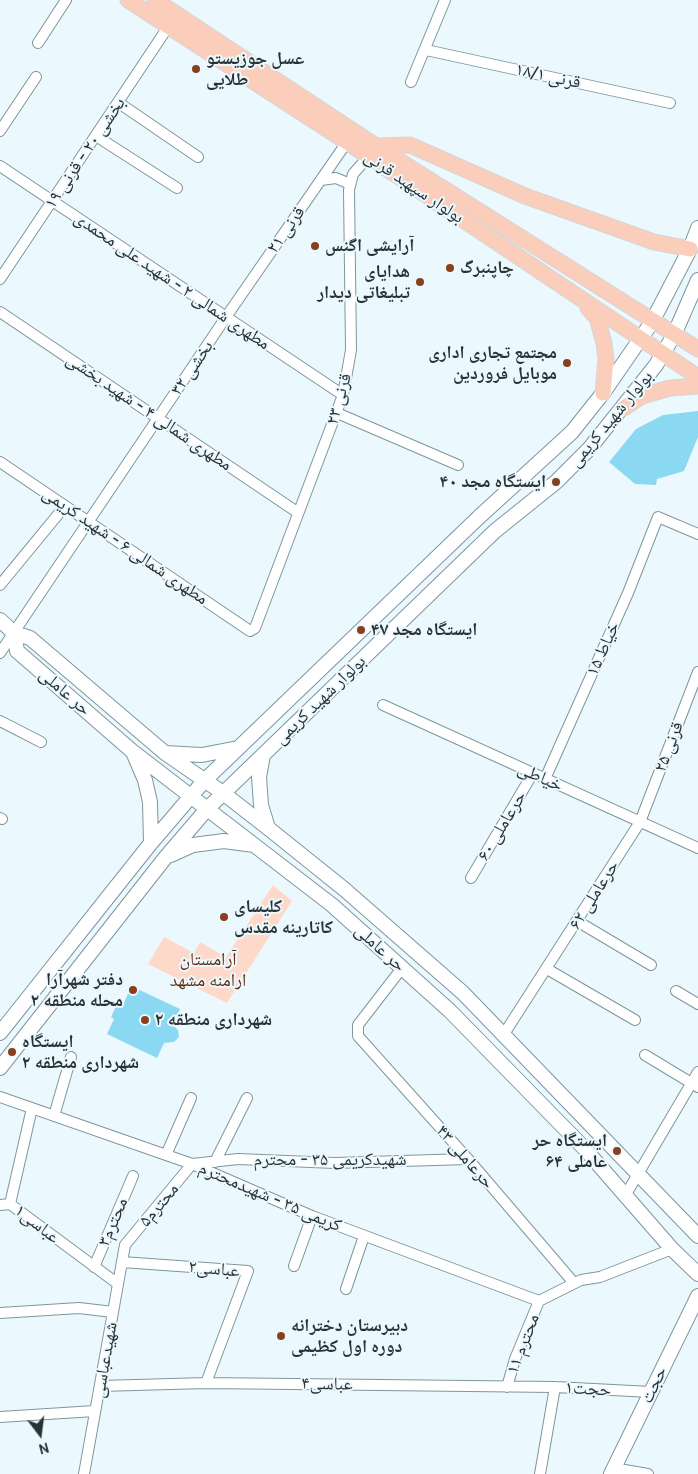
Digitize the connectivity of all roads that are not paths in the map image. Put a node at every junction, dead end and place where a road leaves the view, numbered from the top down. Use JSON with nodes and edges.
{"nodes":[{"id":1,"x":66,"y":0,"type":"edge"},
{"id":2,"x":128,"y":0,"type":"edge"},
{"id":3,"x":156,"y":0,"type":"edge"},
{"id":4,"x":445,"y":0,"type":"edge"},
{"id":5,"x":171,"y":5,"type":"edge"},
{"id":6,"x":168,"y":27,"type":"junction"},
{"id":7,"x":38,"y":43,"type":"dead end"},
{"id":8,"x":426,"y":50,"type":"junction"},
{"id":9,"x":36,"y":77,"type":"dead end"},
{"id":10,"x":411,"y":82,"type":"dead end"},
{"id":11,"x":118,"y":103,"type":"junction"},
{"id":12,"x":670,"y":103,"type":"dead end"},
{"id":13,"x":0,"y":131,"type":"edge"},
{"id":14,"x":96,"y":136,"type":"junction"},
{"id":15,"x":347,"y":142,"type":"junction"},
{"id":16,"x":372,"y":151,"type":"junction"},
{"id":17,"x":198,"y":157,"type":"dead end"},
{"id":18,"x":0,"y":166,"type":"edge"},
{"id":19,"x":321,"y":180,"type":"junction"},
{"id":20,"x":350,"y":184,"type":"junction"},
{"id":21,"x":177,"y":188,"type":"dead end"},
{"id":22,"x":53,"y":201,"type":"junction"},
{"id":23,"x":698,"y":228,"type":"edge"},
{"id":24,"x":690,"y":249,"type":"junction"},
{"id":25,"x":0,"y":279,"type":"edge"},
{"id":26,"x":698,"y":280,"type":"edge"},
{"id":27,"x":580,"y":299,"type":"junction"},
{"id":28,"x":0,"y":312,"type":"edge"},
{"id":29,"x":226,"y":317,"type":"junction"},
{"id":30,"x":652,"y":322,"type":"junction"},
{"id":31,"x":674,"y":335,"type":"junction"},
{"id":32,"x":641,"y":340,"type":"junction"},
{"id":33,"x":698,"y":349,"type":"edge"},
{"id":34,"x":663,"y":354,"type":"junction"},
{"id":35,"x":698,"y":377,"type":"edge"},
{"id":36,"x":698,"y":386,"type":"edge"},
{"id":37,"x":603,"y":393,"type":"junction"},
{"id":38,"x":343,"y":395,"type":"junction"},
{"id":39,"x":624,"y":408,"type":"junction"},
{"id":40,"x":337,"y":413,"type":"junction"},
{"id":41,"x":158,"y":418,"type":"junction"},
{"id":42,"x":0,"y":462,"type":"edge"},
{"id":43,"x":458,"y":465,"type":"dead end"},
{"id":44,"x":65,"y":506,"type":"junction"},
{"id":45,"x":297,"y":512,"type":"junction"},
{"id":46,"x":89,"y":522,"type":"junction"},
{"id":47,"x":698,"y":534,"type":"edge"},
{"id":48,"x":0,"y":585,"type":"edge"},
{"id":49,"x":0,"y":620,"type":"edge"},
{"id":50,"x":250,"y":631,"type":"joint"},
{"id":51,"x":14,"y":633,"type":"junction"},
{"id":52,"x":0,"y":653,"type":"edge"},
{"id":53,"x":698,"y":672,"type":"edge"},
{"id":54,"x":383,"y":705,"type":"dead end"},
{"id":55,"x":0,"y":720,"type":"edge"},
{"id":56,"x":41,"y":742,"type":"dead end"},
{"id":57,"x":238,"y":748,"type":"junction"},
{"id":58,"x":132,"y":751,"type":"junction"},
{"id":59,"x":165,"y":753,"type":"junction"},
{"id":60,"x":263,"y":755,"type":"junction"},
{"id":61,"x":534,"y":773,"type":"junction"},
{"id":62,"x":545,"y":779,"type":"junction"},
{"id":63,"x":204,"y":781,"type":"junction"},
{"id":64,"x":223,"y":793,"type":"junction"},
{"id":65,"x":191,"y":796,"type":"junction"},
{"id":66,"x":207,"y":809,"type":"junction"},
{"id":67,"x":640,"y":822,"type":"junction"},
{"id":68,"x":268,"y":828,"type":"junction"},
{"id":69,"x":150,"y":843,"type":"junction"},
{"id":70,"x":255,"y":845,"type":"junction"},
{"id":71,"x":698,"y":848,"type":"edge"},
{"id":72,"x":165,"y":858,"type":"junction"},
{"id":73,"x":471,"y":878,"type":"dead end"},
{"id":74,"x":577,"y":921,"type":"junction"},
{"id":75,"x":651,"y":965,"type":"dead end"},
{"id":76,"x":402,"y":968,"type":"junction"},
{"id":77,"x":547,"y":969,"type":"junction"},
{"id":78,"x":676,"y":990,"type":"dead end"},
{"id":79,"x":698,"y":1004,"type":"edge"},
{"id":80,"x":635,"y":1020,"type":"dead end"},
{"id":81,"x":0,"y":1033,"type":"edge"},
{"id":82,"x":504,"y":1034,"type":"junction"},
{"id":83,"x":645,"y":1055,"type":"dead end"},
{"id":84,"x":71,"y":1056,"type":"dead end"},
{"id":85,"x":0,"y":1068,"type":"edge"},
{"id":86,"x":698,"y":1072,"type":"edge"},
{"id":87,"x":695,"y":1085,"type":"edge"},
{"id":88,"x":0,"y":1097,"type":"edge"},
{"id":89,"x":191,"y":1098,"type":"dead end"},
{"id":90,"x":248,"y":1098,"type":"dead end"},
{"id":91,"x":32,"y":1108,"type":"junction"},
{"id":92,"x":54,"y":1116,"type":"junction"},
{"id":93,"x":166,"y":1155,"type":"junction"},
{"id":94,"x":468,"y":1159,"type":"junction"},
{"id":95,"x":215,"y":1162,"type":"junction"},
{"id":96,"x":192,"y":1164,"type":"junction"},
{"id":97,"x":639,"y":1174,"type":"junction"},
{"id":98,"x":133,"y":1176,"type":"dead end"},
{"id":99,"x":625,"y":1196,"type":"junction"},
{"id":100,"x":5,"y":1205,"type":"edge"},
{"id":101,"x":312,"y":1216,"type":"junction"},
{"id":102,"x":364,"y":1236,"type":"junction"},
{"id":103,"x":698,"y":1236,"type":"edge"},
{"id":104,"x":125,"y":1245,"type":"joint"},
{"id":105,"x":672,"y":1249,"type":"junction"},
{"id":106,"x":122,"y":1262,"type":"junction"},
{"id":107,"x":294,"y":1266,"type":"dead end"},
{"id":108,"x":94,"y":1267,"type":"junction"},
{"id":109,"x":698,"y":1274,"type":"edge"},
{"id":110,"x":574,"y":1283,"type":"junction"},
{"id":111,"x":118,"y":1284,"type":"junction"},
{"id":112,"x":346,"y":1289,"type":"dead end"},
{"id":113,"x":698,"y":1296,"type":"edge"},
{"id":114,"x":539,"y":1301,"type":"junction"},
{"id":115,"x":113,"y":1312,"type":"junction"},
{"id":116,"x":0,"y":1313,"type":"edge"},
{"id":117,"x":206,"y":1383,"type":"junction"},
{"id":118,"x":100,"y":1386,"type":"junction"},
{"id":119,"x":507,"y":1387,"type":"junction"},
{"id":120,"x":555,"y":1387,"type":"junction"},
{"id":121,"x":651,"y":1392,"type":"junction"},
{"id":122,"x":95,"y":1411,"type":"junction"},
{"id":123,"x":0,"y":1417,"type":"edge"},
{"id":124,"x":612,"y":1471,"type":"edge"},
{"id":125,"x":84,"y":1474,"type":"edge"},
{"id":126,"x":540,"y":1474,"type":"edge"},
{"id":127,"x":648,"y":1474,"type":"edge"}],
"edges":[{"from":1,"to":7,"type":"street"},
{"from":2,"to":6,"type":"main road","name":"بولوار سپهبد قرنی"},
{"from":3,"to":5,"type":"main road","name":"بولوار سپهبد قرنی"},
{"from":4,"to":8,"type":"street"},
{"from":5,"to":16,"type":"main road","name":"بولوار سپهبد قرنی"},
{"from":6,"to":11,"type":"street","name":"بخشی ۲۰ - قرنی ۱۹"},
{"from":6,"to":15,"type":"main road","name":"بولوار سپهبد قرنی"},
{"from":8,"to":10,"type":"street"},
{"from":8,"to":12,"type":"street","name":"قرنی ۱۸/۱"},
{"from":9,"to":13,"type":"street"},
{"from":11,"to":14,"type":"street","name":"بخشی ۲۰ - قرنی ۱۹"},
{"from":11,"to":17,"type":"street"},
{"from":14,"to":21,"type":"street"},
{"from":14,"to":22,"type":"street","name":"بخشی ۲۰ - قرنی ۱۹"},
{"from":15,"to":16,"type":"main road","name":"بولوار سپهبد قرنی"},
{"from":15,"to":19,"type":"street","name":"قرنی ۲۱"},
{"from":16,"to":20,"type":"street","name":"قرنی ۲۳"},
{"from":16,"to":24,"type":"main road"},
{"from":16,"to":27,"type":"main road","name":"بولوار سپهبد قرنی"},
{"from":16,"to":30,"type":"main road","name":"بولوار سپهبد قرنی"},
{"from":18,"to":22,"type":"street","name":"مطهری شمالی ۲ - شهید علی محمدی"},
{"from":19,"to":20,"type":"street"},
{"from":19,"to":29,"type":"street","name":"قرنی ۲۱"},
{"from":20,"to":38,"type":"street","name":"قرنی ۲۳"},
{"from":22,"to":25,"type":"street","name":"بخشی ۲۰ - قرنی ۱۹"},
{"from":22,"to":29,"type":"street","name":"مطهری شمالی ۲ - شهید علی محمدی"},
{"from":23,"to":24,"type":"main road","name":"بولوار شهید کریمی"},
{"from":24,"to":30,"type":"main road","name":"بولوار شهید کریمی"},
{"from":26,"to":31,"type":"main road","name":"بولوار شهید کریمی"},
{"from":27,"to":32,"type":"main road","name":"بولوار سپهبد قرنی"},
{"from":27,"to":37,"type":"main road"},
{"from":28,"to":41,"type":"street","name":"مطهری شمالی ۴ - شهید بخشی"},
{"from":29,"to":38,"type":"street","name":"مطهری شمالی ۲ - شهید علی محمدی"},
{"from":29,"to":41,"type":"street","name":"بخشی ۳۲"},
{"from":30,"to":31,"type":"main road","name":"بولوار سپهبد قرنی"},
{"from":30,"to":32,"type":"main road","name":"بولوار شهید کریمی"},
{"from":31,"to":33,"type":"main road","name":"بولوار سپهبد قرنی"},
{"from":31,"to":34,"type":"main road","name":"بولوار شهید کریمی"},
{"from":32,"to":34,"type":"main road","name":"بولوار سپهبد قرنی"},
{"from":32,"to":37,"type":"main road","name":"بولوار شهید کریمی"},
{"from":34,"to":35,"type":"main road","name":"بولوار سپهبد قرنی"},
{"from":34,"to":39,"type":"main road","name":"بولوار شهید کریمی"},
{"from":36,"to":39,"type":"main road"},
{"from":37,"to":57,"type":"main road","name":"بولوار شهید کریمی"},
{"from":38,"to":40,"type":"street","name":"قرنی ۲۳"},
{"from":39,"to":60,"type":"main road","name":"بولوار شهید کریمی"},
{"from":40,"to":43,"type":"street"},
{"from":40,"to":45,"type":"street","name":"قرنی ۲۳"},
{"from":41,"to":45,"type":"street","name":"مطهری شمالی ۴ - شهید بخشی"},
{"from":41,"to":46,"type":"street","name":"بخشی ۳۲"},
{"from":42,"to":44,"type":"street","name":"مطهری شمالی ۶ - شهید کریمی"},
{"from":44,"to":46,"type":"street","name":"مطهری شمالی ۶ - شهید کریمی"},
{"from":44,"to":48,"type":"street"},
{"from":45,"to":50,"type":"street","name":"قرنی ۲۳"},
{"from":46,"to":50,"type":"street","name":"مطهری شمالی ۶ - شهید کریمی"},
{"from":46,"to":51,"type":"street","name":"بخشی ۳۲"},
{"from":47,"to":62,"type":"street","name":"خیاط ۱۵"},
{"from":49,"to":51,"type":"main road","name":"حر عاملی"},
{"from":51,"to":52,"type":"street","name":"بخشی ۳۲"},
{"from":51,"to":58,"type":"main road","name":"حر عاملی"},
{"from":51,"to":59,"type":"main road","name":"حر عاملی"},
{"from":53,"to":67,"type":"street","name":"قرنی ۲۵"},
{"from":54,"to":61,"type":"street","name":"خیاطی"},
{"from":55,"to":56,"type":"street"},
{"from":57,"to":59,"type":"main road"},
{"from":57,"to":63,"type":"main road","name":"بولوار شهید کریمی"},
{"from":58,"to":65,"type":"main road","name":"حر عاملی"},
{"from":58,"to":69,"type":"main road"},
{"from":59,"to":63,"type":"main road","name":"حر عاملی"},
{"from":60,"to":64,"type":"main road","name":"بولوار شهید کریمی"},
{"from":60,"to":68,"type":"main road"},
{"from":61,"to":62,"type":"street","name":"خیاطی"},
{"from":61,"to":73,"type":"street","name":"حرعاملی ۶۰"},
{"from":62,"to":67,"type":"street","name":"خیاطی"},
{"from":63,"to":64,"type":"main road","name":"حر عاملی"},
{"from":63,"to":65,"type":"main road","name":"بولوار شهید کریمی"},
{"from":64,"to":66,"type":"main road","name":"بولوار شهید کریمی"},
{"from":64,"to":68,"type":"main road","name":"حر عاملی"},
{"from":65,"to":66,"type":"main road","name":"حر عاملی"},
{"from":65,"to":69,"type":"main road","name":"بولوار شهید کریمی"},
{"from":66,"to":70,"type":"main road","name":"حر عاملی"},
{"from":66,"to":72,"type":"main road","name":"بولوار شهید کریمی"},
{"from":67,"to":71,"type":"street","name":"خیاطی"},
{"from":67,"to":74,"type":"street","name":"حرعاملی ۶۲"},
{"from":68,"to":82,"type":"main road","name":"حر عاملی"},
{"from":69,"to":81,"type":"main road","name":"بولوار شهید کریمی"},
{"from":70,"to":72,"type":"main road"},
{"from":70,"to":76,"type":"main road","name":"حر عاملی"},
{"from":72,"to":85,"type":"main road","name":"بولوار شهید کریمی"},
{"from":74,"to":75,"type":"street"},
{"from":74,"to":77,"type":"street","name":"حرعاملی ۶۲"},
{"from":76,"to":94,"type":"street","name":"حرعاملی ۴۳"},
{"from":76,"to":99,"type":"main road","name":"حر عاملی"},
{"from":77,"to":80,"type":"street"},
{"from":77,"to":82,"type":"street","name":"حرعاملی ۶۲"},
{"from":78,"to":79,"type":"street"},
{"from":82,"to":97,"type":"main road","name":"حر عاملی"},
{"from":83,"to":87,"type":"street"},
{"from":84,"to":92,"type":"street"},
{"from":86,"to":87,"type":"street"},
{"from":87,"to":97,"type":"street"},
{"from":88,"to":91,"type":"street","name":"کریمی ۳۵ - شهیدمحترم"},
{"from":89,"to":93,"type":"street"},
{"from":90,"to":95,"type":"street"},
{"from":91,"to":92,"type":"street","name":"کریمی ۳۵ - شهیدمحترم"},
{"from":91,"to":100,"type":"street","name":"عباسی۱"},
{"from":92,"to":93,"type":"street","name":"کریمی ۳۵ - شهیدمحترم"},
{"from":93,"to":96,"type":"street","name":"کریمی ۳۵ - شهیدمحترم"},
{"from":94,"to":95,"type":"street","name":"شهیدکریمی ۳۵ - محترم"},
{"from":94,"to":110,"type":"street","name":"حرعاملی ۴۳"},
{"from":95,"to":96,"type":"street","name":"شهیدکریمی ۳۵ - محترم"},
{"from":96,"to":101,"type":"street","name":"کریمی ۳۵ - شهیدمحترم"},
{"from":96,"to":104,"type":"street","name":"محترم۵"},
{"from":97,"to":99,"type":"street"},
{"from":97,"to":103,"type":"main road","name":"حر عاملی"},
{"from":98,"to":108,"type":"street","name":"محترم۳"},
{"from":99,"to":105,"type":"main road","name":"حر عاملی"},
{"from":100,"to":108,"type":"street","name":"عباسی۱"},
{"from":101,"to":102,"type":"street","name":"کریمی ۳۵ - شهیدمحترم"},
{"from":101,"to":107,"type":"street"},
{"from":102,"to":112,"type":"street"},
{"from":102,"to":114,"type":"street","name":"کریمی ۳۵ - شهیدمحترم"},
{"from":104,"to":106,"type":"street","name":"شهیدعباسی"},
{"from":105,"to":109,"type":"main road","name":"حر عاملی"},
{"from":105,"to":110,"type":"street"},
{"from":106,"to":111,"type":"street","name":"شهیدعباسی"},
{"from":106,"to":117,"type":"street","name":"عباسی۲"},
{"from":108,"to":111,"type":"street","name":"عباسی۱"},
{"from":110,"to":114,"type":"street"},
{"from":111,"to":115,"type":"street","name":"شهیدعباسی"},
{"from":113,"to":121,"type":"main road","name":"حجت"},
{"from":114,"to":119,"type":"street","name":"محترم ۱۱"},
{"from":115,"to":116,"type":"street"},
{"from":115,"to":118,"type":"street","name":"شهیدعباسی"},
{"from":117,"to":118,"type":"street","name":"عباسی۴"},
{"from":117,"to":119,"type":"street","name":"عباسی۴"},
{"from":118,"to":122,"type":"street","name":"شهیدعباسی"},
{"from":119,"to":120,"type":"street","name":"عباسی۴"},
{"from":120,"to":121,"type":"street","name":"حجت۱"},
{"from":120,"to":126,"type":"street"},
{"from":121,"to":124,"type":"main road","name":"حجت"},
{"from":122,"to":123,"type":"street"},
{"from":122,"to":125,"type":"street","name":"شهیدعباسی"},
{"from":124,"to":127,"type":"street"}]}
